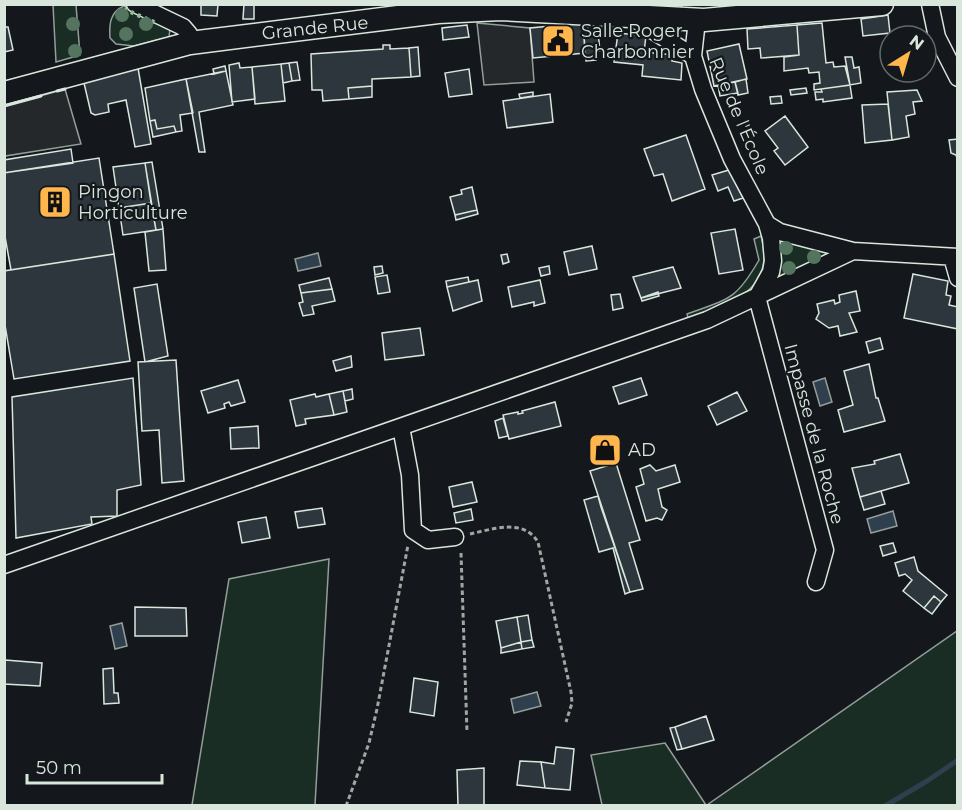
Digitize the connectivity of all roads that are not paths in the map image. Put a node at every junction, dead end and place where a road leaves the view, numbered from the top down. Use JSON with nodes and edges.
{"nodes":[{"id":1,"x":135,"y":4,"type":"edge"},
{"id":2,"x":882,"y":4,"type":"edge"},
{"id":3,"x":930,"y":4,"type":"edge"},
{"id":4,"x":631,"y":17,"type":"junction"},
{"id":5,"x":697,"y":20,"type":"junction"},
{"id":6,"x":190,"y":43,"type":"junction"},
{"id":7,"x":693,"y":56,"type":"junction"},
{"id":8,"x":957,"y":78,"type":"edge"},
{"id":9,"x":4,"y":93,"type":"edge"},
{"id":10,"x":767,"y":224,"type":"junction"},
{"id":11,"x":853,"y":251,"type":"junction"},
{"id":12,"x":955,"y":257,"type":"edge"},
{"id":13,"x":957,"y":278,"type":"edge"},
{"id":14,"x":757,"y":297,"type":"junction"},
{"id":15,"x":401,"y":427,"type":"junction"},
{"id":16,"x":455,"y":537,"type":"road end"},
{"id":17,"x":4,"y":565,"type":"edge"},
{"id":18,"x":816,"y":582,"type":"dead end"}],
"edges":[{"from":1,"to":6,"type":"street"},
{"from":2,"to":5,"type":"street","name":"Grande Rue"},
{"from":3,"to":8,"type":"street"},
{"from":4,"to":5,"type":"street","name":"Grande Rue"},
{"from":4,"to":6,"type":"street","name":"Grande Rue"},
{"from":4,"to":7,"type":"street"},
{"from":5,"to":7,"type":"street","name":"Rue de l'École"},
{"from":6,"to":9,"type":"street","name":"Grande Rue"},
{"from":7,"to":10,"type":"street","name":"Rue de l'École"},
{"from":10,"to":11,"type":"street"},
{"from":10,"to":14,"type":"street","name":"Rue de l'École"},
{"from":11,"to":12,"type":"street"},
{"from":11,"to":14,"type":"street"},
{"from":12,"to":13,"type":"street"},
{"from":14,"to":15,"type":"street"},
{"from":14,"to":18,"type":"street","name":"Impasse de la Roche"},
{"from":15,"to":16,"type":"street"},
{"from":15,"to":17,"type":"street"}]}
